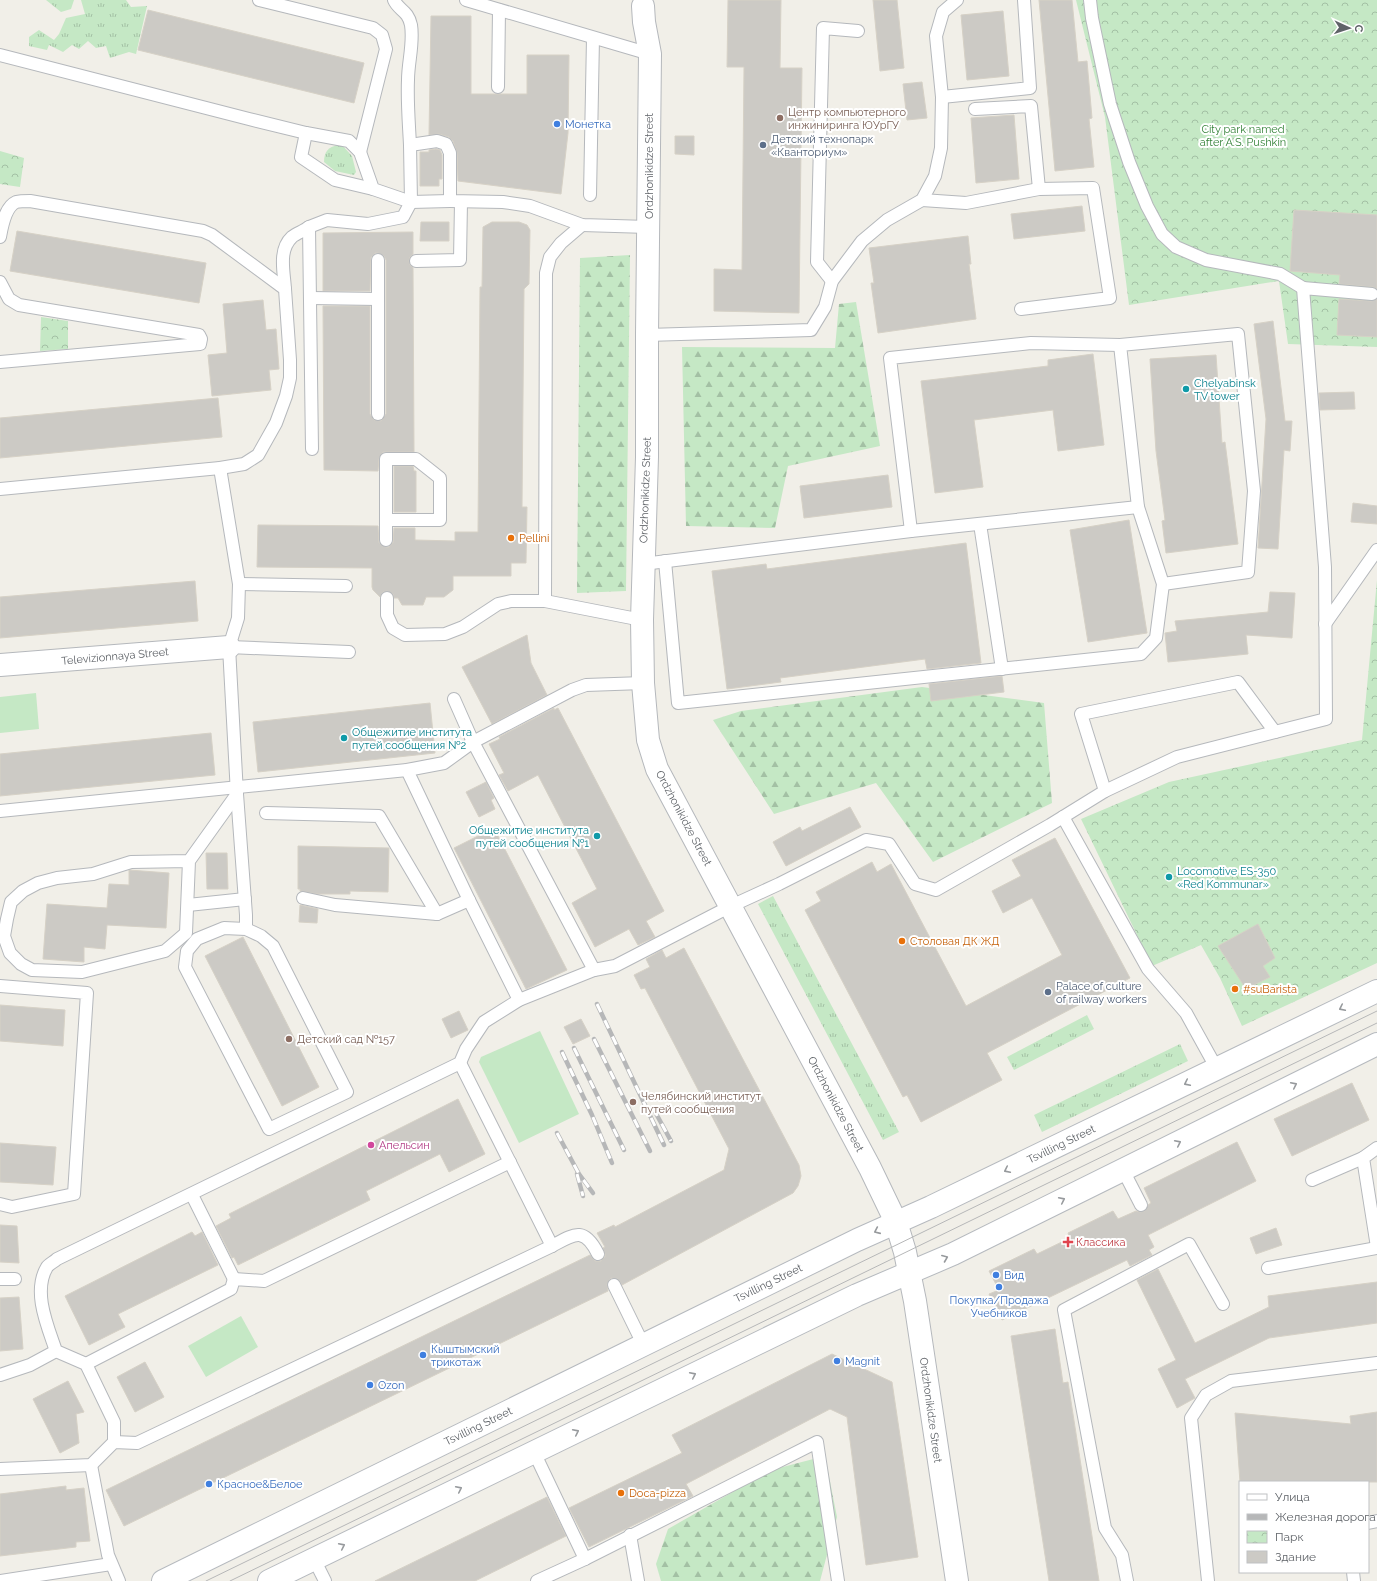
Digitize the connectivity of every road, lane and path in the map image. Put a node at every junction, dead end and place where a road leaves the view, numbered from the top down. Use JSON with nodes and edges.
{"nodes":[{"id":1,"x":259,"y":0,"type":"edge"},
{"id":2,"x":394,"y":0,"type":"edge"},
{"id":3,"x":466,"y":0,"type":"edge"},
{"id":4,"x":957,"y":0,"type":"edge"},
{"id":5,"x":1024,"y":0,"type":"edge"},
{"id":6,"x":1090,"y":0,"type":"edge"},
{"id":7,"x":644,"y":3,"type":"edge"},
{"id":8,"x":500,"y":10,"type":"junction"},
{"id":9,"x":858,"y":31,"type":"dead end"},
{"id":10,"x":593,"y":38,"type":"junction"},
{"id":11,"x":650,"y":54,"type":"junction"},
{"id":12,"x":0,"y":55,"type":"edge"},
{"id":13,"x":498,"y":88,"type":"dead end"},
{"id":14,"x":942,"y":97,"type":"junction"},
{"id":15,"x":975,"y":109,"type":"dead end"},
{"id":16,"x":306,"y":133,"type":"junction"},
{"id":17,"x":410,"y":145,"type":"junction"},
{"id":18,"x":360,"y":152,"type":"junction"},
{"id":19,"x":372,"y":189,"type":"junction"},
{"id":20,"x":1039,"y":189,"type":"junction"},
{"id":21,"x":590,"y":195,"type":"dead end"},
{"id":22,"x":922,"y":200,"type":"junction"},
{"id":23,"x":411,"y":202,"type":"junction"},
{"id":24,"x":456,"y":202,"type":"junction"},
{"id":25,"x":5,"y":205,"type":"edge"},
{"id":26,"x":582,"y":225,"type":"junction"},
{"id":27,"x":648,"y":227,"type":"junction"},
{"id":28,"x":309,"y":228,"type":"junction"},
{"id":29,"x":0,"y":237,"type":"edge"},
{"id":30,"x":378,"y":260,"type":"dead end"},
{"id":31,"x":416,"y":261,"type":"dead end"},
{"id":32,"x":832,"y":281,"type":"junction"},
{"id":33,"x":0,"y":282,"type":"edge"},
{"id":34,"x":1303,"y":288,"type":"junction"},
{"id":35,"x":285,"y":289,"type":"junction"},
{"id":36,"x":1372,"y":294,"type":"dead end"},
{"id":37,"x":310,"y":298,"type":"junction"},
{"id":38,"x":378,"y":299,"type":"junction"},
{"id":39,"x":1021,"y":309,"type":"dead end"},
{"id":40,"x":646,"y":335,"type":"junction"},
{"id":41,"x":1120,"y":345,"type":"junction"},
{"id":42,"x":0,"y":362,"type":"edge"},
{"id":43,"x":378,"y":414,"type":"dead end"},
{"id":44,"x":312,"y":449,"type":"dead end"},
{"id":45,"x":220,"y":468,"type":"junction"},
{"id":46,"x":0,"y":489,"type":"edge"},
{"id":47,"x":1138,"y":506,"type":"junction"},
{"id":48,"x":386,"y":520,"type":"junction"},
{"id":49,"x":980,"y":524,"type":"junction"},
{"id":50,"x":911,"y":531,"type":"junction"},
{"id":51,"x":386,"y":540,"type":"dead end"},
{"id":52,"x":1377,"y":550,"type":"edge"},
{"id":53,"x":665,"y":561,"type":"junction"},
{"id":54,"x":643,"y":564,"type":"junction"},
{"id":55,"x":239,"y":584,"type":"junction"},
{"id":56,"x":1163,"y":584,"type":"junction"},
{"id":57,"x":346,"y":586,"type":"dead end"},
{"id":58,"x":387,"y":598,"type":"dead end"},
{"id":59,"x":545,"y":601,"type":"junction"},
{"id":60,"x":642,"y":620,"type":"junction"},
{"id":61,"x":1325,"y":624,"type":"junction"},
{"id":62,"x":229,"y":647,"type":"junction"},
{"id":63,"x":349,"y":652,"type":"dead end"},
{"id":64,"x":0,"y":666,"type":"edge"},
{"id":65,"x":1002,"y":669,"type":"junction"},
{"id":66,"x":643,"y":683,"type":"junction"},
{"id":67,"x":454,"y":699,"type":"dead end"},
{"id":68,"x":1276,"y":732,"type":"junction"},
{"id":69,"x":473,"y":742,"type":"junction"},
{"id":70,"x":407,"y":770,"type":"junction"},
{"id":71,"x":237,"y":790,"type":"junction"},
{"id":72,"x":1105,"y":791,"type":"junction"},
{"id":73,"x":0,"y":811,"type":"edge"},
{"id":74,"x":266,"y":812,"type":"dead end"},
{"id":75,"x":1063,"y":817,"type":"junction"},
{"id":76,"x":189,"y":861,"type":"junction"},
{"id":77,"x":302,"y":898,"type":"dead end"},
{"id":78,"x":245,"y":899,"type":"junction"},
{"id":79,"x":469,"y":900,"type":"junction"},
{"id":80,"x":188,"y":905,"type":"junction"},
{"id":81,"x":730,"y":906,"type":"junction"},
{"id":82,"x":437,"y":914,"type":"junction"},
{"id":83,"x":246,"y":928,"type":"junction"},
{"id":84,"x":2,"y":936,"type":"edge"},
{"id":85,"x":594,"y":970,"type":"junction"},
{"id":86,"x":0,"y":986,"type":"edge"},
{"id":87,"x":1377,"y":991,"type":"edge"},
{"id":88,"x":519,"y":1000,"type":"junction"},
{"id":89,"x":1377,"y":1044,"type":"edge"},
{"id":90,"x":460,"y":1063,"type":"junction"},
{"id":91,"x":1217,"y":1069,"type":"junction"},
{"id":92,"x":1377,"y":1148,"type":"edge"},
{"id":93,"x":1363,"y":1158,"type":"junction"},
{"id":94,"x":510,"y":1162,"type":"junction"},
{"id":95,"x":1124,"y":1170,"type":"junction"},
{"id":96,"x":1312,"y":1180,"type":"dead end"},
{"id":97,"x":192,"y":1195,"type":"junction"},
{"id":98,"x":0,"y":1204,"type":"edge"},
{"id":99,"x":1141,"y":1206,"type":"dead end"},
{"id":100,"x":896,"y":1222,"type":"junction"},
{"id":101,"x":552,"y":1246,"type":"junction"},
{"id":102,"x":1377,"y":1247,"type":"edge"},
{"id":103,"x":598,"y":1254,"type":"dead end"},
{"id":104,"x":1268,"y":1268,"type":"dead end"},
{"id":105,"x":909,"y":1273,"type":"junction"},
{"id":106,"x":0,"y":1279,"type":"edge"},
{"id":107,"x":15,"y":1279,"type":"dead end"},
{"id":108,"x":234,"y":1279,"type":"junction"},
{"id":109,"x":614,"y":1286,"type":"dead end"},
{"id":110,"x":1223,"y":1304,"type":"dead end"},
{"id":111,"x":643,"y":1344,"type":"junction"},
{"id":112,"x":56,"y":1351,"type":"junction"},
{"id":113,"x":1377,"y":1363,"type":"edge"},
{"id":114,"x":86,"y":1364,"type":"junction"},
{"id":115,"x":0,"y":1375,"type":"edge"},
{"id":116,"x":114,"y":1442,"type":"junction"},
{"id":117,"x":534,"y":1452,"type":"junction"},
{"id":118,"x":91,"y":1465,"type":"junction"},
{"id":119,"x":0,"y":1469,"type":"edge"},
{"id":120,"x":630,"y":1535,"type":"junction"},
{"id":121,"x":314,"y":1559,"type":"junction"},
{"id":122,"x":585,"y":1559,"type":"junction"},
{"id":123,"x":111,"y":1564,"type":"junction"},
{"id":124,"x":0,"y":1581,"type":"edge"},
{"id":125,"x":119,"y":1581,"type":"edge"},
{"id":126,"x":163,"y":1581,"type":"edge"},
{"id":127,"x":269,"y":1581,"type":"edge"},
{"id":128,"x":325,"y":1581,"type":"edge"},
{"id":129,"x":537,"y":1581,"type":"edge"},
{"id":130,"x":638,"y":1581,"type":"edge"},
{"id":131,"x":838,"y":1581,"type":"edge"},
{"id":132,"x":956,"y":1581,"type":"edge"},
{"id":133,"x":1127,"y":1581,"type":"edge"},
{"id":134,"x":1208,"y":1581,"type":"edge"}],
"edges":[{"from":1,"to":18,"type":"lane"},
{"from":2,"to":17,"type":"lane"},
{"from":3,"to":8,"type":"lane"},
{"from":4,"to":14,"type":"lane"},
{"from":5,"to":14,"type":"lane"},
{"from":6,"to":34,"type":"lane"},
{"from":7,"to":11,"type":"main road","name":"Ordzhonikidze Street"},
{"from":8,"to":10,"type":"lane"},
{"from":8,"to":13,"type":"lane"},
{"from":9,"to":32,"type":"lane"},
{"from":10,"to":11,"type":"lane"},
{"from":10,"to":21,"type":"lane"},
{"from":11,"to":27,"type":"main road","name":"Ordzhonikidze Street"},
{"from":12,"to":16,"type":"lane"},
{"from":14,"to":22,"type":"lane"},
{"from":15,"to":20,"type":"lane"},
{"from":16,"to":18,"type":"lane"},
{"from":16,"to":19,"type":"lane"},
{"from":17,"to":23,"type":"lane"},
{"from":17,"to":24,"type":"lane"},
{"from":18,"to":19,"type":"lane"},
{"from":19,"to":23,"type":"lane"},
{"from":20,"to":22,"type":"lane"},
{"from":20,"to":39,"type":"lane"},
{"from":22,"to":32,"type":"lane"},
{"from":23,"to":24,"type":"lane"},
{"from":23,"to":28,"type":"lane"},
{"from":24,"to":26,"type":"lane"},
{"from":24,"to":31,"type":"lane"},
{"from":25,"to":29,"type":"lane"},
{"from":25,"to":35,"type":"lane"},
{"from":26,"to":27,"type":"lane"},
{"from":26,"to":59,"type":"lane"},
{"from":27,"to":40,"type":"main road","name":"Ordzhonikidze Street"},
{"from":28,"to":35,"type":"lane"},
{"from":28,"to":37,"type":"lane"},
{"from":30,"to":38,"type":"lane"},
{"from":32,"to":40,"type":"lane"},
{"from":33,"to":42,"type":"lane"},
{"from":34,"to":36,"type":"lane"},
{"from":34,"to":61,"type":"lane"},
{"from":35,"to":45,"type":"lane"},
{"from":37,"to":38,"type":"lane"},
{"from":37,"to":44,"type":"lane"},
{"from":38,"to":43,"type":"lane"},
{"from":40,"to":54,"type":"main road","name":"Ordzhonikidze Street"},
{"from":41,"to":47,"type":"lane"},
{"from":41,"to":50,"type":"lane"},
{"from":41,"to":56,"type":"lane"},
{"from":45,"to":46,"type":"lane"},
{"from":45,"to":55,"type":"lane"},
{"from":47,"to":49,"type":"lane"},
{"from":47,"to":56,"type":"lane"},
{"from":48,"to":48,"type":"lane"},
{"from":48,"to":51,"type":"lane"},
{"from":49,"to":50,"type":"lane"},
{"from":49,"to":65,"type":"lane"},
{"from":50,"to":53,"type":"lane"},
{"from":52,"to":61,"type":"lane"},
{"from":53,"to":54,"type":"lane"},
{"from":53,"to":65,"type":"lane"},
{"from":54,"to":60,"type":"main road","name":"Ordzhonikidze Street"},
{"from":55,"to":57,"type":"lane"},
{"from":55,"to":62,"type":"lane"},
{"from":56,"to":65,"type":"lane"},
{"from":58,"to":59,"type":"lane"},
{"from":59,"to":60,"type":"lane"},
{"from":60,"to":66,"type":"main road","name":"Ordzhonikidze Street"},
{"from":61,"to":68,"type":"lane"},
{"from":62,"to":63,"type":"lane"},
{"from":62,"to":64,"type":"main road","name":"Televizionnaya Street"},
{"from":62,"to":71,"type":"lane"},
{"from":66,"to":69,"type":"lane"},
{"from":66,"to":81,"type":"main road","name":"Ordzhonikidze Street"},
{"from":67,"to":69,"type":"lane"},
{"from":68,"to":72,"type":"lane"},
{"from":68,"to":72,"type":"lane"},
{"from":69,"to":70,"type":"lane"},
{"from":69,"to":85,"type":"lane"},
{"from":70,"to":71,"type":"lane"},
{"from":70,"to":79,"type":"lane"},
{"from":71,"to":73,"type":"lane"},
{"from":71,"to":76,"type":"lane"},
{"from":71,"to":78,"type":"lane"},
{"from":72,"to":75,"type":"lane"},
{"from":74,"to":82,"type":"lane"},
{"from":75,"to":81,"type":"lane"},
{"from":75,"to":91,"type":"lane"},
{"from":76,"to":80,"type":"lane"},
{"from":76,"to":84,"type":"lane"},
{"from":77,"to":82,"type":"lane"},
{"from":78,"to":80,"type":"lane"},
{"from":78,"to":83,"type":"lane"},
{"from":79,"to":82,"type":"lane"},
{"from":79,"to":88,"type":"lane"},
{"from":80,"to":84,"type":"lane"},
{"from":81,"to":85,"type":"lane"},
{"from":81,"to":100,"type":"main road","name":"Ordzhonikidze Street"},
{"from":83,"to":83,"type":"lane"},
{"from":85,"to":88,"type":"lane"},
{"from":86,"to":98,"type":"lane"},
{"from":87,"to":91,"type":"main road","name":"Tsvilling Street","one_way":true},
{"from":88,"to":90,"type":"lane"},
{"from":95,"to":89,"type":"main road","one_way":true},
{"from":90,"to":94,"type":"lane"},
{"from":90,"to":97,"type":"lane"},
{"from":91,"to":100,"type":"main road","name":"Tsvilling Street","one_way":true},
{"from":92,"to":93,"type":"lane"},
{"from":93,"to":96,"type":"lane"},
{"from":93,"to":102,"type":"lane"},
{"from":94,"to":101,"type":"lane"},
{"from":94,"to":108,"type":"lane"},
{"from":95,"to":99,"type":"lane"},
{"from":105,"to":95,"type":"main road","one_way":true},
{"from":97,"to":108,"type":"lane"},
{"from":97,"to":112,"type":"lane"},
{"from":100,"to":105,"type":"main road","name":"Ordzhonikidze Street"},
{"from":100,"to":111,"type":"main road","name":"Tsvilling Street","one_way":true},
{"from":101,"to":103,"type":"lane"},
{"from":101,"to":116,"type":"lane"},
{"from":102,"to":104,"type":"lane"},
{"from":117,"to":105,"type":"main road","one_way":true},
{"from":105,"to":132,"type":"main road","name":"Ordzhonikidze Street"},
{"from":106,"to":107,"type":"lane"},
{"from":108,"to":114,"type":"lane"},
{"from":109,"to":111,"type":"lane"},
{"from":110,"to":133,"type":"lane"},
{"from":111,"to":126,"type":"main road","name":"Tsvilling Street"},
{"from":112,"to":114,"type":"lane"},
{"from":112,"to":115,"type":"lane"},
{"from":113,"to":134,"type":"lane"},
{"from":114,"to":116,"type":"lane"},
{"from":116,"to":118,"type":"lane"},
{"from":121,"to":117,"type":"main road","one_way":true},
{"from":117,"to":122,"type":"lane"},
{"from":118,"to":119,"type":"lane"},
{"from":118,"to":123,"type":"lane"},
{"from":120,"to":122,"type":"lane"},
{"from":120,"to":130,"type":"lane"},
{"from":120,"to":131,"type":"lane"},
{"from":121,"to":127,"type":"main road"},
{"from":121,"to":128,"type":"lane"},
{"from":122,"to":129,"type":"lane"},
{"from":123,"to":124,"type":"lane"},
{"from":123,"to":125,"type":"lane"}]}
